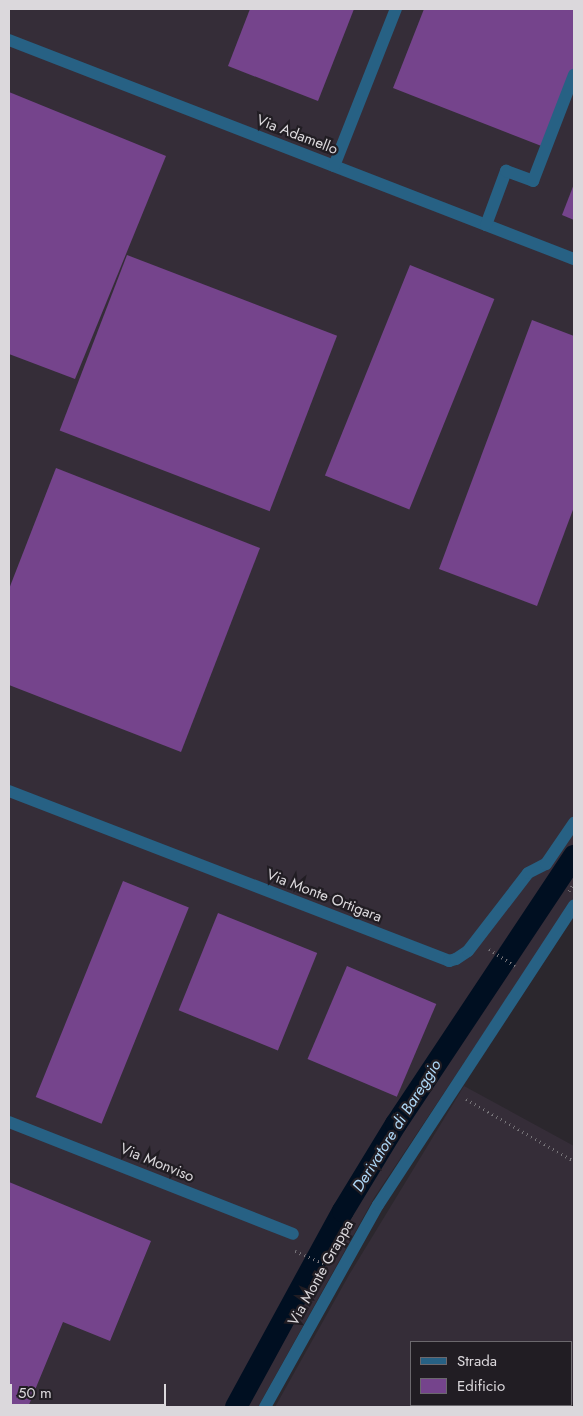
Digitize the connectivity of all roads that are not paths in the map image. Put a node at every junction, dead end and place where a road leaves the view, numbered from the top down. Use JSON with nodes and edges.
{"nodes":[{"id":1,"x":396,"y":9,"type":"edge"},
{"id":2,"x":9,"y":40,"type":"edge"},
{"id":3,"x":574,"y":75,"type":"edge"},
{"id":4,"x":334,"y":166,"type":"junction"},
{"id":5,"x":486,"y":225,"type":"junction"},
{"id":6,"x":574,"y":259,"type":"edge"},
{"id":7,"x":9,"y":791,"type":"edge"},
{"id":8,"x":574,"y":823,"type":"edge"},
{"id":9,"x":574,"y":906,"type":"edge"},
{"id":10,"x":9,"y":1122,"type":"edge"},
{"id":11,"x":293,"y":1234,"type":"dead end"},
{"id":12,"x":265,"y":1407,"type":"edge"}],
"edges":[{"from":1,"to":4,"type":"street"},
{"from":2,"to":4,"type":"street","name":"Via Adamello"},
{"from":3,"to":5,"type":"street"},
{"from":4,"to":5,"type":"street","name":"Via Adamello"},
{"from":5,"to":6,"type":"street","name":"Via Adamello"},
{"from":7,"to":8,"type":"street","name":"Via Monte Ortigara"},
{"from":9,"to":12,"type":"street","name":"Via Monte Grappa"},
{"from":10,"to":11,"type":"street","name":"Via Monviso"}]}
